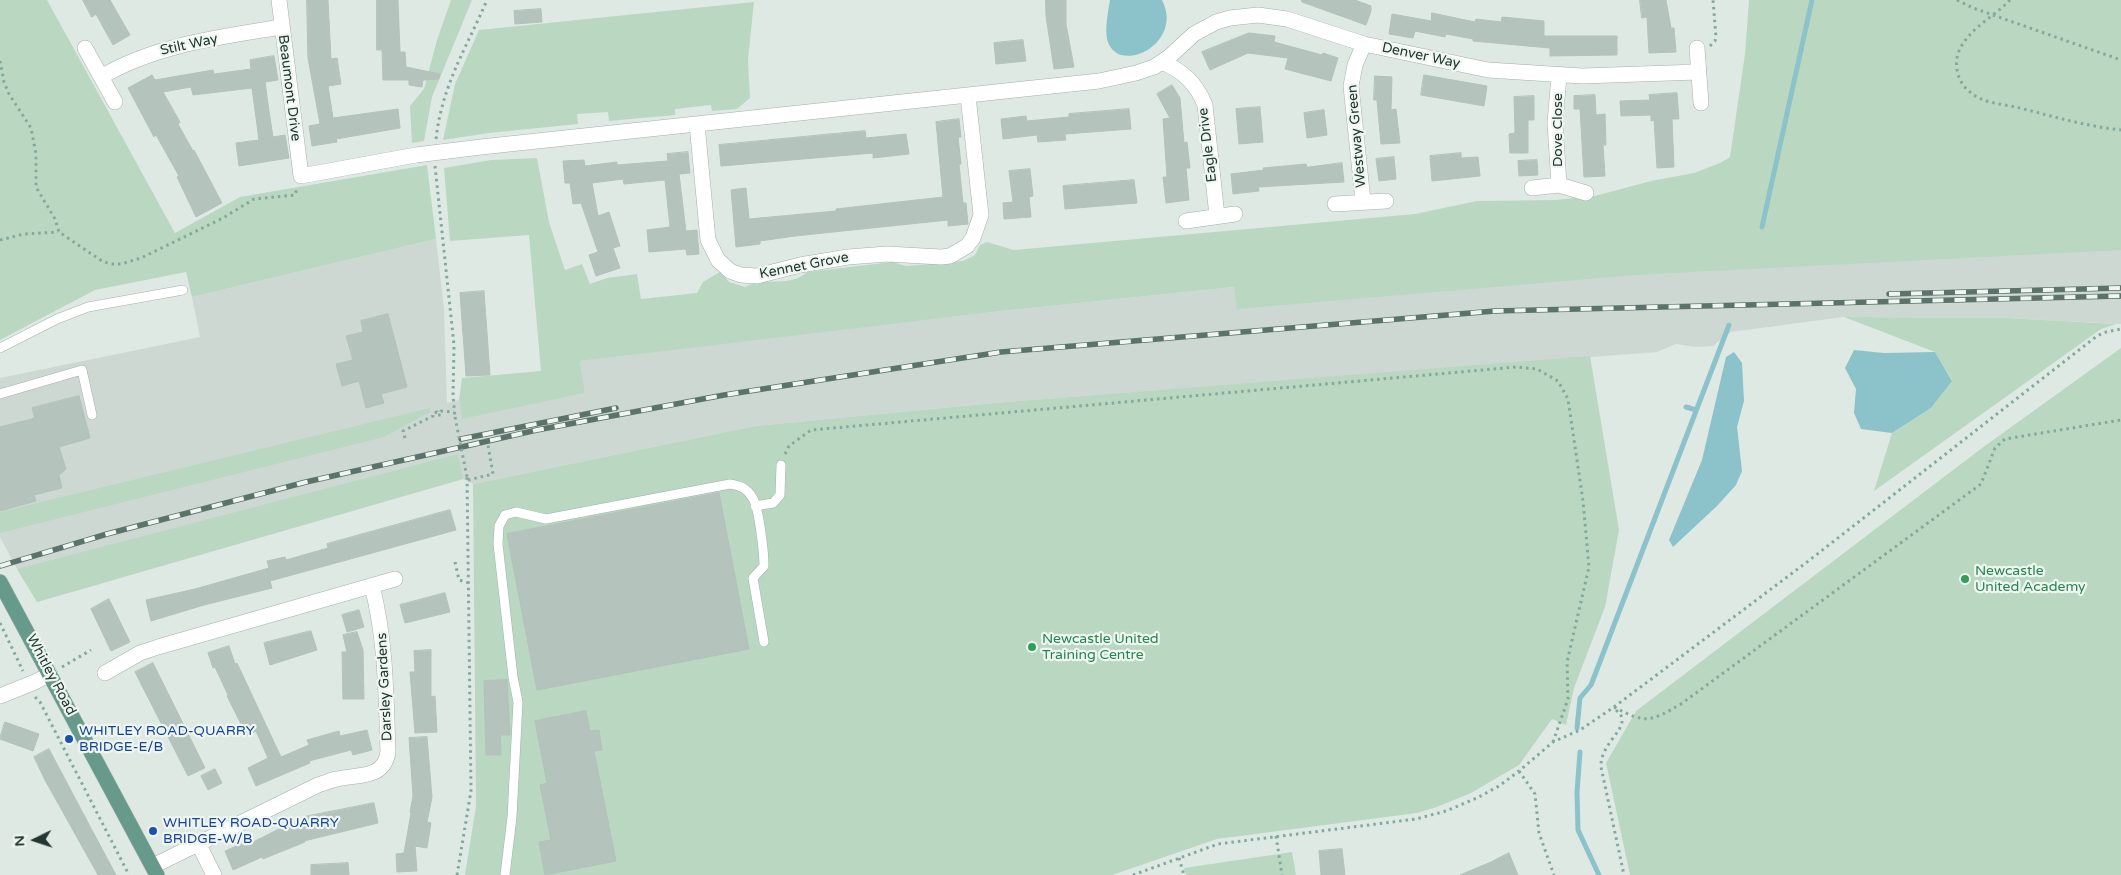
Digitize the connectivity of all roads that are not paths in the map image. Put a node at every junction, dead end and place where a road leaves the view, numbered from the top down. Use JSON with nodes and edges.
{"nodes":[{"id":1,"x":279,"y":0,"type":"edge"},
{"id":2,"x":281,"y":27,"type":"junction"},
{"id":3,"x":1364,"y":44,"type":"junction"},
{"id":4,"x":86,"y":48,"type":"dead end"},
{"id":5,"x":1697,"y":48,"type":"road end"},
{"id":6,"x":1162,"y":62,"type":"junction"},
{"id":7,"x":1698,"y":72,"type":"junction"},
{"id":8,"x":1560,"y":76,"type":"junction"},
{"id":9,"x":101,"y":77,"type":"junction"},
{"id":10,"x":968,"y":96,"type":"junction"},
{"id":11,"x":115,"y":102,"type":"dead end"},
{"id":12,"x":1701,"y":103,"type":"dead end"},
{"id":13,"x":697,"y":124,"type":"junction"},
{"id":14,"x":301,"y":176,"type":"joint"},
{"id":15,"x":1559,"y":185,"type":"junction"},
{"id":16,"x":1532,"y":188,"type":"dead end"},
{"id":17,"x":1586,"y":194,"type":"dead end"},
{"id":18,"x":1363,"y":201,"type":"junction"},
{"id":19,"x":1386,"y":201,"type":"dead end"},
{"id":20,"x":1335,"y":204,"type":"dead end"},
{"id":21,"x":1235,"y":214,"type":"dead end"},
{"id":22,"x":1217,"y":216,"type":"junction"},
{"id":23,"x":1186,"y":221,"type":"dead end"},
{"id":24,"x":182,"y":290,"type":"dead end"},
{"id":25,"x":0,"y":348,"type":"edge"},
{"id":26,"x":0,"y":394,"type":"edge"},
{"id":27,"x":92,"y":415,"type":"dead end"},
{"id":28,"x":781,"y":465,"type":"road end"},
{"id":29,"x":755,"y":506,"type":"junction"},
{"id":30,"x":395,"y":579,"type":"dead end"},
{"id":31,"x":372,"y":586,"type":"junction"},
{"id":32,"x":4,"y":589,"type":"edge"},
{"id":33,"x":764,"y":642,"type":"dead end"},
{"id":34,"x":105,"y":673,"type":"dead end"},
{"id":35,"x":50,"y":674,"type":"junction"},
{"id":36,"x":0,"y":696,"type":"edge"},
{"id":37,"x":199,"y":845,"type":"junction"},
{"id":38,"x":155,"y":871,"type":"edge"},
{"id":39,"x":214,"y":875,"type":"edge"},
{"id":40,"x":505,"y":875,"type":"edge"}],
"edges":[{"from":1,"to":2,"type":"street","name":"Beaumont Drive"},
{"from":2,"to":9,"type":"street","name":"Stilt Way"},
{"from":2,"to":14,"type":"street","name":"Beaumont Drive"},
{"from":3,"to":6,"type":"street","name":"Denver Way"},
{"from":3,"to":8,"type":"street","name":"Denver Way"},
{"from":3,"to":18,"type":"street","name":"Westway Green"},
{"from":4,"to":9,"type":"street"},
{"from":5,"to":7,"type":"street"},
{"from":6,"to":10,"type":"street","name":"Denver Way"},
{"from":6,"to":22,"type":"street","name":"Eagle Drive"},
{"from":7,"to":8,"type":"street","name":"Denver Way"},
{"from":7,"to":12,"type":"street"},
{"from":8,"to":15,"type":"street","name":"Dove Close"},
{"from":9,"to":11,"type":"street"},
{"from":10,"to":13,"type":"street","name":"Denver Way"},
{"from":10,"to":13,"type":"street","name":"Kennet Grove"},
{"from":13,"to":14,"type":"street","name":"Denver Way"},
{"from":15,"to":16,"type":"street","name":"Dove Close"},
{"from":15,"to":17,"type":"street","name":"Dove Close"},
{"from":18,"to":19,"type":"street"},
{"from":18,"to":20,"type":"street"},
{"from":21,"to":22,"type":"street"},
{"from":22,"to":23,"type":"street"},
{"from":24,"to":25,"type":"lane"},
{"from":26,"to":27,"type":"lane"},
{"from":28,"to":29,"type":"lane"},
{"from":29,"to":33,"type":"lane"},
{"from":29,"to":40,"type":"lane"},
{"from":30,"to":31,"type":"street"},
{"from":31,"to":34,"type":"street"},
{"from":31,"to":37,"type":"street","name":"Darsley Gardens"},
{"from":32,"to":35,"type":"main road","name":"Whitley Road"},
{"from":35,"to":36,"type":"street"},
{"from":35,"to":38,"type":"main road","name":"Whitley Road"},
{"from":37,"to":38,"type":"street","name":"Darsley Gardens"},
{"from":37,"to":39,"type":"street"}]}
